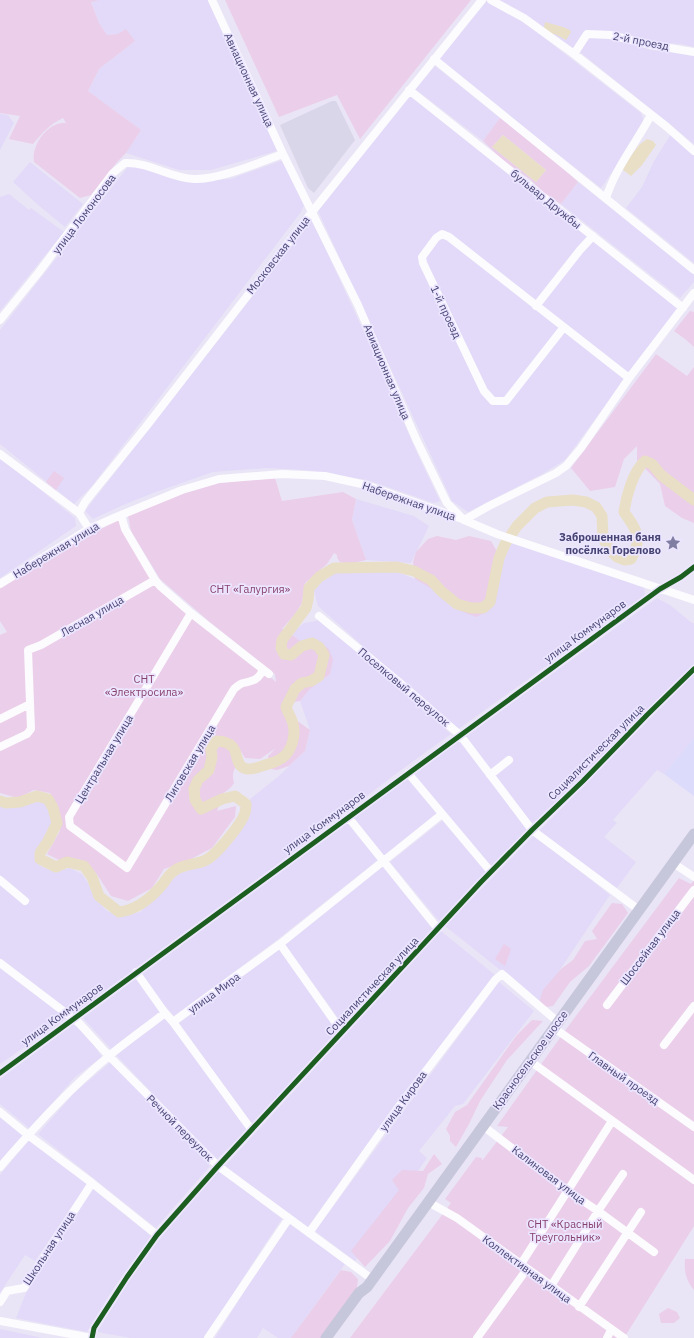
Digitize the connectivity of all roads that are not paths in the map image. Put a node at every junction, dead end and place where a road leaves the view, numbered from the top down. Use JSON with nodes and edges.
{"nodes":[{"id":1,"x":212,"y":0,"type":"edge"},
{"id":2,"x":482,"y":0,"type":"edge"},
{"id":3,"x":491,"y":0,"type":"edge"},
{"id":4,"x":694,"y":52,"type":"edge"},
{"id":5,"x":574,"y":54,"type":"junction"},
{"id":6,"x":434,"y":59,"type":"junction"},
{"id":7,"x":409,"y":90,"type":"junction"},
{"id":8,"x":651,"y":115,"type":"junction"},
{"id":9,"x":694,"y":151,"type":"edge"},
{"id":10,"x":283,"y":154,"type":"junction"},
{"id":11,"x":606,"y":198,"type":"junction"},
{"id":12,"x":312,"y":212,"type":"junction"},
{"id":13,"x":593,"y":236,"type":"junction"},
{"id":14,"x":694,"y":270,"type":"edge"},
{"id":15,"x":694,"y":293,"type":"edge"},
{"id":16,"x":536,"y":306,"type":"junction"},
{"id":17,"x":683,"y":308,"type":"junction"},
{"id":18,"x":0,"y":320,"type":"edge"},
{"id":19,"x":564,"y":327,"type":"junction"},
{"id":20,"x":629,"y":378,"type":"junction"},
{"id":21,"x":0,"y":454,"type":"edge"},
{"id":22,"x":79,"y":513,"type":"junction"},
{"id":23,"x":121,"y":515,"type":"junction"},
{"id":24,"x":464,"y":520,"type":"junction"},
{"id":25,"x":88,"y":529,"type":"junction"},
{"id":26,"x":694,"y":567,"type":"edge"},
{"id":27,"x":155,"y":580,"type":"junction"},
{"id":28,"x":0,"y":584,"type":"edge"},
{"id":29,"x":660,"y":589,"type":"junction"},
{"id":30,"x":694,"y":600,"type":"edge"},
{"id":31,"x":191,"y":613,"type":"junction"},
{"id":32,"x":319,"y":616,"type":"dead end"},
{"id":33,"x":694,"y":669,"type":"edge"},
{"id":34,"x":30,"y":704,"type":"junction"},
{"id":35,"x":0,"y":719,"type":"edge"},
{"id":36,"x":460,"y":735,"type":"junction"},
{"id":37,"x":0,"y":747,"type":"edge"},
{"id":38,"x":510,"y":760,"type":"dead end"},
{"id":39,"x":408,"y":773,"type":"junction"},
{"id":40,"x":490,"y":775,"type":"junction"},
{"id":41,"x":442,"y":814,"type":"junction"},
{"id":42,"x":348,"y":817,"type":"junction"},
{"id":43,"x":532,"y":830,"type":"junction"},
{"id":44,"x":694,"y":834,"type":"edge"},
{"id":45,"x":384,"y":861,"type":"junction"},
{"id":46,"x":673,"y":864,"type":"junction"},
{"id":47,"x":127,"y":868,"type":"joint"},
{"id":48,"x":491,"y":872,"type":"junction"},
{"id":49,"x":694,"y":877,"type":"edge"},
{"id":50,"x":0,"y":880,"type":"edge"},
{"id":51,"x":694,"y":890,"type":"edge"},
{"id":52,"x":25,"y":901,"type":"dead end"},
{"id":53,"x":639,"y":910,"type":"junction"},
{"id":54,"x":438,"y":929,"type":"junction"},
{"id":55,"x":280,"y":944,"type":"junction"},
{"id":56,"x":0,"y":963,"type":"edge"},
{"id":57,"x":136,"y":972,"type":"junction"},
{"id":58,"x":502,"y":974,"type":"joint"},
{"id":59,"x":607,"y":1005,"type":"dead end"},
{"id":60,"x":694,"y":1006,"type":"edge"},
{"id":61,"x":165,"y":1013,"type":"junction"},
{"id":62,"x":73,"y":1018,"type":"junction"},
{"id":63,"x":173,"y":1022,"type":"junction"},
{"id":64,"x":556,"y":1025,"type":"junction"},
{"id":65,"x":342,"y":1032,"type":"junction"},
{"id":66,"x":664,"y":1045,"type":"dead end"},
{"id":67,"x":109,"y":1056,"type":"junction"},
{"id":68,"x":530,"y":1061,"type":"junction"},
{"id":69,"x":0,"y":1073,"type":"edge"},
{"id":70,"x":0,"y":1112,"type":"edge"},
{"id":71,"x":612,"y":1121,"type":"junction"},
{"id":72,"x":483,"y":1126,"type":"junction"},
{"id":73,"x":694,"y":1127,"type":"edge"},
{"id":74,"x":252,"y":1129,"type":"junction"},
{"id":75,"x":28,"y":1135,"type":"junction"},
{"id":76,"x":218,"y":1166,"type":"junction"},
{"id":77,"x":0,"y":1167,"type":"edge"},
{"id":78,"x":623,"y":1174,"type":"dead end"},
{"id":79,"x":694,"y":1180,"type":"edge"},
{"id":80,"x":92,"y":1183,"type":"junction"},
{"id":81,"x":568,"y":1192,"type":"junction"},
{"id":82,"x":428,"y":1202,"type":"junction"},
{"id":83,"x":598,"y":1211,"type":"junction"},
{"id":84,"x":641,"y":1212,"type":"dead end"},
{"id":85,"x":289,"y":1218,"type":"junction"},
{"id":86,"x":309,"y":1233,"type":"junction"},
{"id":87,"x":627,"y":1233,"type":"junction"},
{"id":88,"x":157,"y":1235,"type":"junction"},
{"id":89,"x":654,"y":1252,"type":"dead end"},
{"id":90,"x":524,"y":1266,"type":"junction"},
{"id":91,"x":370,"y":1283,"type":"junction"},
{"id":92,"x":550,"y":1286,"type":"junction"},
{"id":93,"x":0,"y":1302,"type":"edge"},
{"id":94,"x":579,"y":1307,"type":"junction"},
{"id":95,"x":0,"y":1320,"type":"edge"},
{"id":96,"x":611,"y":1330,"type":"junction"},
{"id":97,"x":92,"y":1338,"type":"edge"},
{"id":98,"x":208,"y":1338,"type":"edge"},
{"id":99,"x":326,"y":1338,"type":"edge"},
{"id":100,"x":335,"y":1338,"type":"edge"},
{"id":101,"x":477,"y":1338,"type":"edge"},
{"id":102,"x":607,"y":1338,"type":"edge"},
{"id":103,"x":624,"y":1338,"type":"edge"}],
"edges":[{"from":1,"to":10,"type":"street","name":"Авиационная улица"},
{"from":2,"to":6,"type":"street","name":"Московская улица"},
{"from":3,"to":5,"type":"street"},
{"from":4,"to":5,"type":"street","name":"2-й проезд"},
{"from":5,"to":8,"type":"street"},
{"from":6,"to":7,"type":"street","name":"Московская улица"},
{"from":6,"to":11,"type":"street"},
{"from":7,"to":12,"type":"street","name":"Московская улица"},
{"from":7,"to":13,"type":"street","name":"бульвар Дружбы"},
{"from":8,"to":9,"type":"street"},
{"from":8,"to":11,"type":"street"},
{"from":10,"to":12,"type":"street","name":"Авиационная улица"},
{"from":10,"to":18,"type":"street","name":"улица Ломоносова"},
{"from":11,"to":14,"type":"street"},
{"from":12,"to":22,"type":"street","name":"Московская улица"},
{"from":12,"to":24,"type":"street","name":"Авиационная улица"},
{"from":13,"to":16,"type":"street"},
{"from":13,"to":17,"type":"street","name":"бульвар Дружбы"},
{"from":15,"to":17,"type":"street","name":"Набережная улица"},
{"from":16,"to":19,"type":"street","name":"1-й проезд"},
{"from":16,"to":19,"type":"street","name":"1-й проезд"},
{"from":17,"to":20,"type":"street","name":"Набережная улица"},
{"from":19,"to":20,"type":"street","name":"1-й проезд"},
{"from":20,"to":24,"type":"street","name":"Набережная улица"},
{"from":21,"to":22,"type":"street"},
{"from":22,"to":25,"type":"street"},
{"from":23,"to":24,"type":"street","name":"Набережная улица"},
{"from":23,"to":25,"type":"street","name":"Набережная улица"},
{"from":23,"to":27,"type":"street"},
{"from":24,"to":29,"type":"street","name":"Авиационная улица"},
{"from":25,"to":28,"type":"street","name":"Набережная улица"},
{"from":26,"to":29,"type":"street","name":"улица Коммунаров"},
{"from":27,"to":31,"type":"street"},
{"from":27,"to":34,"type":"street","name":"Лесная улица"},
{"from":29,"to":30,"type":"street","name":"Авиационная улица"},
{"from":29,"to":36,"type":"street","name":"улица Коммунаров"},
{"from":31,"to":47,"type":"street","name":"Центральная улица"},
{"from":31,"to":47,"type":"street","name":"Лиговская улица"},
{"from":32,"to":36,"type":"street","name":"Поселковый переулок"},
{"from":33,"to":43,"type":"street","name":"Социалистическая улица"},
{"from":34,"to":35,"type":"street"},
{"from":34,"to":37,"type":"street"},
{"from":36,"to":39,"type":"street","name":"улица Коммунаров"},
{"from":36,"to":40,"type":"street","name":"Поселковый переулок"},
{"from":38,"to":40,"type":"street"},
{"from":39,"to":41,"type":"street"},
{"from":39,"to":42,"type":"street","name":"улица Коммунаров"},
{"from":40,"to":43,"type":"street","name":"Поселковый переулок"},
{"from":41,"to":45,"type":"street","name":"улица Мира"},
{"from":41,"to":48,"type":"street"},
{"from":42,"to":45,"type":"street"},
{"from":42,"to":57,"type":"street","name":"улица Коммунаров"},
{"from":43,"to":48,"type":"street","name":"Социалистическая улица"},
{"from":43,"to":53,"type":"street","name":"Поселковый переулок"},
{"from":44,"to":46,"type":"highway","name":"Красносельское шоссе"},
{"from":45,"to":54,"type":"street"},
{"from":45,"to":55,"type":"street","name":"улица Мира"},
{"from":46,"to":49,"type":"street"},
{"from":46,"to":53,"type":"highway","name":"Красносельское шоссе"},
{"from":48,"to":54,"type":"street","name":"Социалистическая улица"},
{"from":50,"to":52,"type":"street"},
{"from":51,"to":59,"type":"street","name":"Шоссейная улица"},
{"from":53,"to":64,"type":"highway","name":"Красносельское шоссе"},
{"from":54,"to":65,"type":"street","name":"Социалистическая улица"},
{"from":55,"to":63,"type":"street","name":"улица Мира"},
{"from":55,"to":65,"type":"street"},
{"from":56,"to":62,"type":"street","name":"Речной переулок"},
{"from":57,"to":61,"type":"street"},
{"from":57,"to":62,"type":"street","name":"улица Коммунаров"},
{"from":58,"to":64,"type":"street","name":"Главный проезд"},
{"from":58,"to":86,"type":"street","name":"улица Кирова"},
{"from":60,"to":66,"type":"street"},
{"from":61,"to":63,"type":"street"},
{"from":61,"to":67,"type":"street"},
{"from":62,"to":67,"type":"street","name":"Речной переулок"},
{"from":62,"to":69,"type":"street","name":"улица Коммунаров"},
{"from":63,"to":74,"type":"street"},
{"from":64,"to":68,"type":"highway","name":"Красносельское шоссе"},
{"from":64,"to":73,"type":"street","name":"Главный проезд"},
{"from":65,"to":74,"type":"street","name":"Социалистическая улица"},
{"from":67,"to":75,"type":"street"},
{"from":67,"to":76,"type":"street","name":"Речной переулок"},
{"from":68,"to":71,"type":"street"},
{"from":68,"to":72,"type":"highway","name":"Красносельское шоссе"},
{"from":70,"to":75,"type":"street"},
{"from":71,"to":79,"type":"street"},
{"from":71,"to":81,"type":"street"},
{"from":72,"to":81,"type":"street","name":"Калиновая улица"},
{"from":72,"to":82,"type":"highway","name":"Красносельское шоссе"},
{"from":74,"to":76,"type":"street","name":"Социалистическая улица"},
{"from":75,"to":77,"type":"street"},
{"from":75,"to":80,"type":"street"},
{"from":76,"to":85,"type":"street","name":"Речной переулок"},
{"from":76,"to":88,"type":"street","name":"Социалистическая улица"},
{"from":78,"to":83,"type":"street"},
{"from":80,"to":88,"type":"street"},
{"from":80,"to":93,"type":"street","name":"Школьная улица"},
{"from":81,"to":83,"type":"street","name":"Калиновая улица"},
{"from":81,"to":90,"type":"street"},
{"from":82,"to":90,"type":"street","name":"Коллективная улица"},
{"from":82,"to":91,"type":"highway","name":"Красносельское шоссе"},
{"from":83,"to":87,"type":"street","name":"Калиновая улица"},
{"from":83,"to":92,"type":"street"},
{"from":84,"to":87,"type":"street"},
{"from":85,"to":86,"type":"street","name":"Речной переулок"},
{"from":85,"to":98,"type":"street"},
{"from":86,"to":91,"type":"street","name":"Речной переулок"},
{"from":87,"to":89,"type":"street","name":"Калиновая улица"},
{"from":87,"to":94,"type":"street"},
{"from":88,"to":97,"type":"street","name":"Социалистическая улица"},
{"from":90,"to":92,"type":"street","name":"Коллективная улица"},
{"from":90,"to":101,"type":"street"},
{"from":91,"to":99,"type":"highway","name":"Красносельское шоссе"},
{"from":91,"to":100,"type":"highway","name":"Красносельское шоссе"},
{"from":92,"to":94,"type":"street","name":"Коллективная улица"},
{"from":94,"to":96,"type":"street","name":"Коллективная улица"},
{"from":95,"to":97,"type":"street"},
{"from":96,"to":102,"type":"street"},
{"from":96,"to":103,"type":"street","name":"Коллективная улица"}]}
